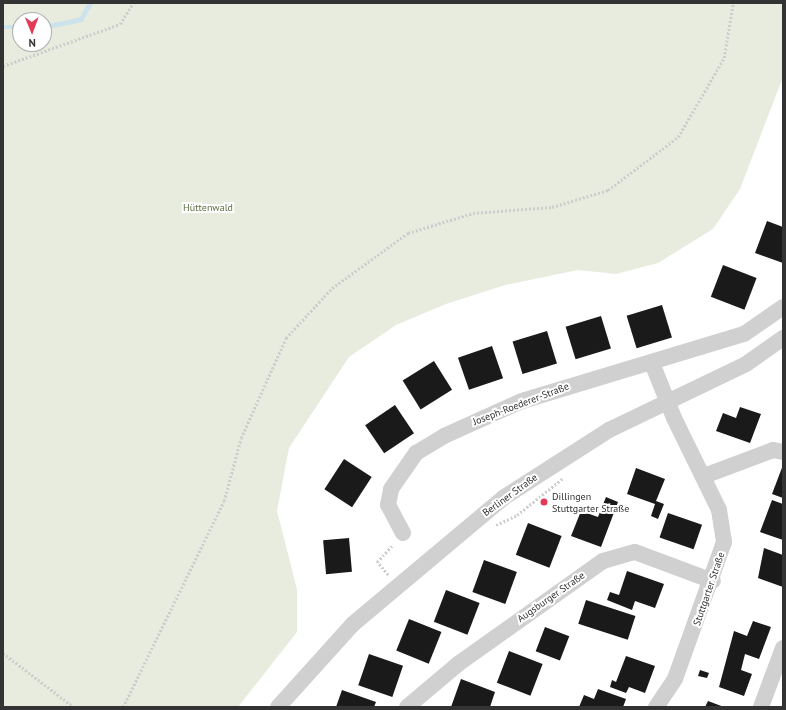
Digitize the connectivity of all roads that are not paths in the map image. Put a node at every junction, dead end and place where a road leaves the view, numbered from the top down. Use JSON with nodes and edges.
{"nodes":[{"id":1,"x":783,"y":307,"type":"edge"},
{"id":2,"x":783,"y":338,"type":"edge"},
{"id":3,"x":652,"y":363,"type":"junction"},
{"id":4,"x":667,"y":402,"type":"junction"},
{"id":5,"x":783,"y":452,"type":"edge"},
{"id":6,"x":704,"y":476,"type":"junction"},
{"id":7,"x":403,"y":533,"type":"road end"},
{"id":8,"x":713,"y":581,"type":"junction"},
{"id":9,"x":783,"y":648,"type":"edge"},
{"id":10,"x":278,"y":707,"type":"edge"},
{"id":11,"x":407,"y":707,"type":"edge"},
{"id":12,"x":656,"y":707,"type":"edge"},
{"id":13,"x":761,"y":707,"type":"edge"}],
"edges":[{"from":1,"to":3,"type":"street","name":"Joseph-Roederer-Straße"},
{"from":2,"to":4,"type":"street","name":"Berliner Straße"},
{"from":3,"to":4,"type":"street"},
{"from":3,"to":7,"type":"street","name":"Joseph-Roederer-Straße"},
{"from":4,"to":6,"type":"street","name":"Stuttgarter Straße"},
{"from":4,"to":10,"type":"street","name":"Berliner Straße"},
{"from":5,"to":6,"type":"street"},
{"from":6,"to":8,"type":"street","name":"Stuttgarter Straße"},
{"from":8,"to":11,"type":"street","name":"Augsburger Straße"},
{"from":8,"to":12,"type":"street","name":"Stuttgarter Straße"},
{"from":9,"to":13,"type":"street"}]}
